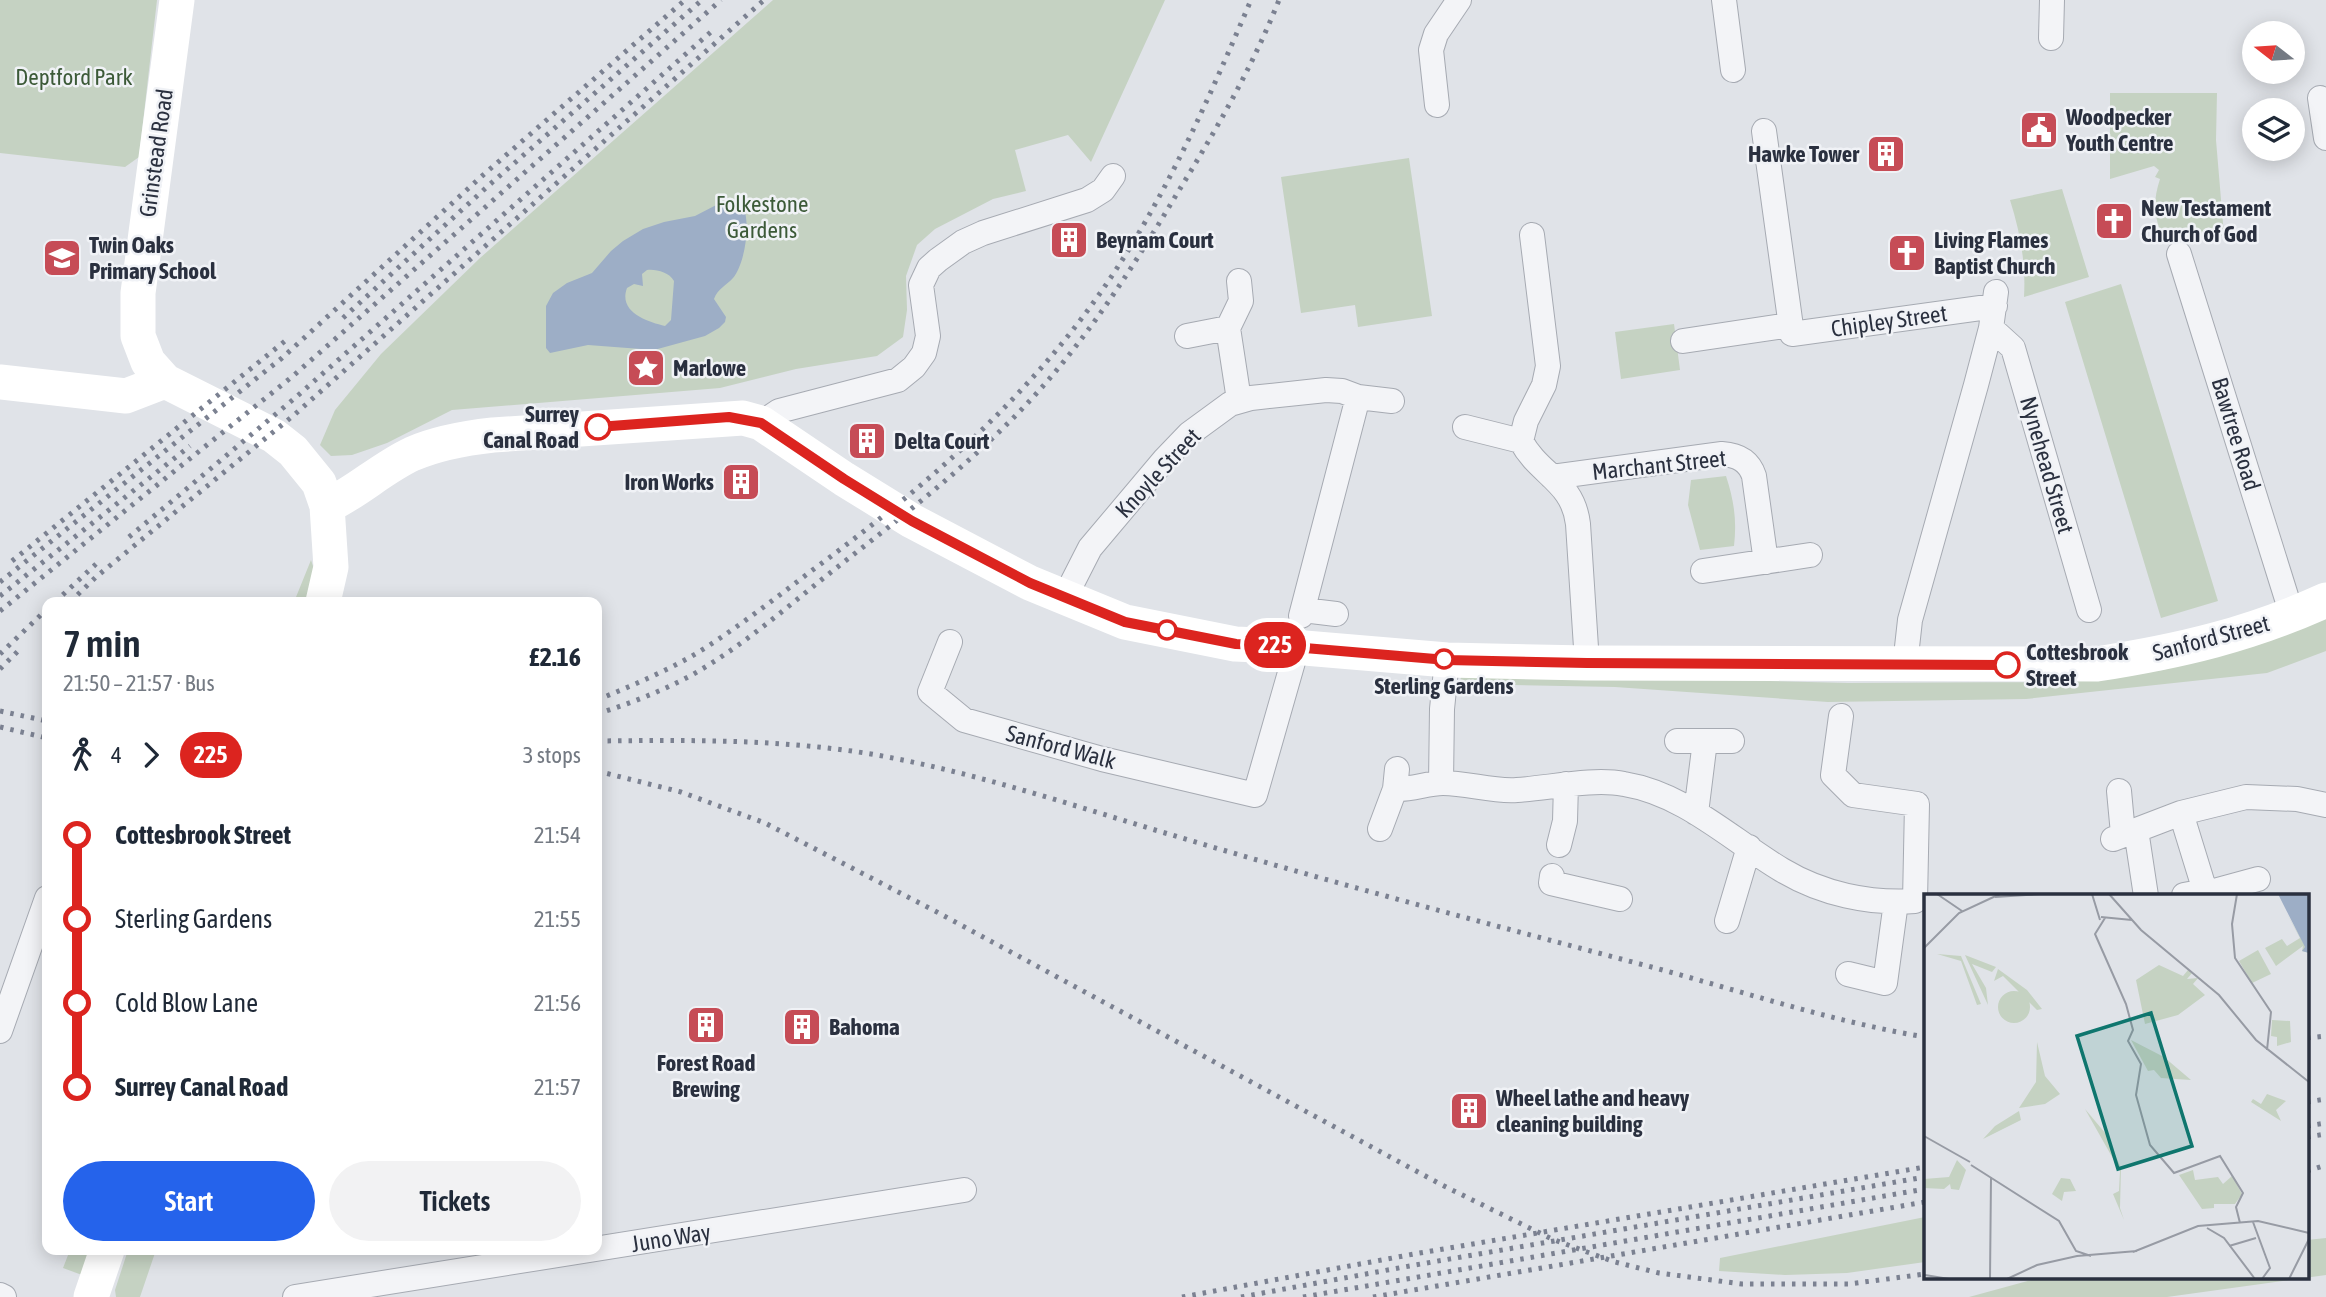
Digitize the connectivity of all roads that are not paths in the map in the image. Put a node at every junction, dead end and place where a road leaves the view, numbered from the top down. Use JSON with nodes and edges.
{"nodes":[{"id":1,"x":177,"y":0,"type":"edge"},
{"id":2,"x":1459,"y":0,"type":"edge"},
{"id":3,"x":1724,"y":0,"type":"edge"},
{"id":4,"x":2052,"y":0,"type":"edge"},
{"id":5,"x":2051,"y":38,"type":"dead end"},
{"id":6,"x":1733,"y":70,"type":"dead end"},
{"id":7,"x":2320,"y":98,"type":"dead end"},
{"id":8,"x":1437,"y":105,"type":"dead end"},
{"id":9,"x":1764,"y":131,"type":"dead end"},
{"id":10,"x":2326,"y":138,"type":"edge"},
{"id":11,"x":1113,"y":176,"type":"dead end"},
{"id":12,"x":1532,"y":235,"type":"dead end"},
{"id":13,"x":2179,"y":254,"type":"dead end"},
{"id":14,"x":1239,"y":281,"type":"dead end"},
{"id":15,"x":1994,"y":309,"type":"junction"},
{"id":16,"x":1790,"y":325,"type":"junction"},
{"id":17,"x":1228,"y":328,"type":"junction"},
{"id":18,"x":1187,"y":336,"type":"dead end"},
{"id":19,"x":1683,"y":341,"type":"dead end"},
{"id":20,"x":165,"y":381,"type":"junction"},
{"id":21,"x":0,"y":382,"type":"edge"},
{"id":22,"x":1358,"y":397,"type":"junction"},
{"id":23,"x":1239,"y":400,"type":"junction"},
{"id":24,"x":1392,"y":401,"type":"dead end"},
{"id":25,"x":761,"y":423,"type":"junction"},
{"id":26,"x":1465,"y":427,"type":"dead end"},
{"id":27,"x":1521,"y":441,"type":"junction"},
{"id":28,"x":1552,"y":477,"type":"junction"},
{"id":29,"x":327,"y":506,"type":"junction"},
{"id":30,"x":1810,"y":555,"type":"dead end"},
{"id":31,"x":1766,"y":562,"type":"junction"},
{"id":32,"x":1703,"y":571,"type":"dead end"},
{"id":33,"x":324,"y":597,"type":"edge"},
{"id":34,"x":1065,"y":597,"type":"junction"},
{"id":35,"x":2326,"y":600,"type":"edge"},
{"id":36,"x":2089,"y":610,"type":"dead end"},
{"id":37,"x":1336,"y":614,"type":"dead end"},
{"id":38,"x":2292,"y":615,"type":"junction"},
{"id":39,"x":1300,"y":625,"type":"junction"},
{"id":40,"x":950,"y":642,"type":"dead end"},
{"id":41,"x":1447,"y":660,"type":"junction"},
{"id":42,"x":1587,"y":663,"type":"junction"},
{"id":43,"x":1905,"y":665,"type":"junction"},
{"id":44,"x":1841,"y":716,"type":"dead end"},
{"id":45,"x":1677,"y":741,"type":"dead end"},
{"id":46,"x":1705,"y":741,"type":"junction"},
{"id":47,"x":1732,"y":741,"type":"dead end"},
{"id":48,"x":1441,"y":783,"type":"junction"},
{"id":49,"x":1566,"y":784,"type":"junction"},
{"id":50,"x":2119,"y":791,"type":"dead end"},
{"id":51,"x":2326,"y":805,"type":"edge"},
{"id":52,"x":1696,"y":813,"type":"junction"},
{"id":53,"x":2181,"y":813,"type":"junction"},
{"id":54,"x":1380,"y":829,"type":"dead end"},
{"id":55,"x":2124,"y":834,"type":"junction"},
{"id":56,"x":1559,"y":845,"type":"dead end"},
{"id":57,"x":1749,"y":847,"type":"junction"},
{"id":58,"x":1552,"y":876,"type":"dead end"},
{"id":59,"x":2258,"y":879,"type":"dead end"},
{"id":60,"x":2195,"y":893,"type":"edge"},
{"id":61,"x":2145,"y":894,"type":"edge"},
{"id":62,"x":1620,"y":899,"type":"dead end"},
{"id":63,"x":1915,"y":903,"type":"edge"},
{"id":64,"x":42,"y":912,"type":"edge"},
{"id":65,"x":1727,"y":921,"type":"dead end"},
{"id":66,"x":1848,"y":974,"type":"dead end"},
{"id":67,"x":0,"y":1031,"type":"edge"},
{"id":68,"x":964,"y":1190,"type":"dead end"},
{"id":69,"x":602,"y":1248,"type":"edge"},
{"id":70,"x":105,"y":1255,"type":"edge"},
{"id":71,"x":558,"y":1255,"type":"edge"},
{"id":72,"x":91,"y":1297,"type":"edge"},
{"id":73,"x":295,"y":1297,"type":"edge"}],
"edges":[{"from":1,"to":20,"type":"main road","name":"Grinstead Road"},
{"from":2,"to":8,"type":"street"},
{"from":3,"to":6,"type":"street"},
{"from":4,"to":5,"type":"street"},
{"from":7,"to":10,"type":"street"},
{"from":9,"to":16,"type":"street"},
{"from":11,"to":25,"type":"street"},
{"from":12,"to":27,"type":"street"},
{"from":13,"to":38,"type":"street","name":"Bawtree Road"},
{"from":14,"to":17,"type":"street"},
{"from":15,"to":16,"type":"street","name":"Chipley Street"},
{"from":15,"to":36,"type":"street","name":"Nynehead Street"},
{"from":15,"to":43,"type":"street"},
{"from":16,"to":19,"type":"street","name":"Chipley Street"},
{"from":17,"to":18,"type":"street"},
{"from":17,"to":23,"type":"street"},
{"from":20,"to":21,"type":"main road"},
{"from":20,"to":29,"type":"main road"},
{"from":22,"to":23,"type":"street","name":"Knoyle Street"},
{"from":22,"to":24,"type":"street","name":"Knoyle Street"},
{"from":22,"to":39,"type":"street"},
{"from":23,"to":34,"type":"street","name":"Knoyle Street"},
{"from":25,"to":29,"type":"main road"},
{"from":25,"to":34,"type":"main road","name":"Sanford Street"},
{"from":26,"to":27,"type":"street"},
{"from":27,"to":28,"type":"street"},
{"from":28,"to":31,"type":"street","name":"Marchant Street"},
{"from":28,"to":42,"type":"street"},
{"from":29,"to":33,"type":"main road"},
{"from":30,"to":31,"type":"street"},
{"from":31,"to":32,"type":"street"},
{"from":34,"to":39,"type":"main road","name":"Sanford Street"},
{"from":35,"to":38,"type":"main road","name":"Sanford Street"},
{"from":37,"to":39,"type":"street"},
{"from":38,"to":43,"type":"main road","name":"Sanford Street"},
{"from":39,"to":40,"type":"street","name":"Sanford Walk"},
{"from":39,"to":41,"type":"main road","name":"Sanford Street"},
{"from":41,"to":42,"type":"main road","name":"Sanford Street"},
{"from":41,"to":48,"type":"street"},
{"from":42,"to":43,"type":"main road","name":"Sanford Street"},
{"from":44,"to":63,"type":"street"},
{"from":45,"to":46,"type":"street"},
{"from":46,"to":47,"type":"street"},
{"from":46,"to":52,"type":"street"},
{"from":48,"to":49,"type":"street"},
{"from":48,"to":54,"type":"street"},
{"from":49,"to":52,"type":"street"},
{"from":49,"to":56,"type":"street"},
{"from":50,"to":55,"type":"street"},
{"from":51,"to":53,"type":"street"},
{"from":52,"to":57,"type":"street"},
{"from":53,"to":55,"type":"street"},
{"from":53,"to":60,"type":"street"},
{"from":55,"to":61,"type":"street"},
{"from":57,"to":63,"type":"street"},
{"from":57,"to":65,"type":"street"},
{"from":58,"to":62,"type":"street"},
{"from":59,"to":60,"type":"street"},
{"from":63,"to":66,"type":"street"},
{"from":64,"to":67,"type":"street"},
{"from":68,"to":69,"type":"street","name":"Juno Way"},
{"from":70,"to":72,"type":"main road"},
{"from":71,"to":73,"type":"street","name":"Juno Way"}]}
